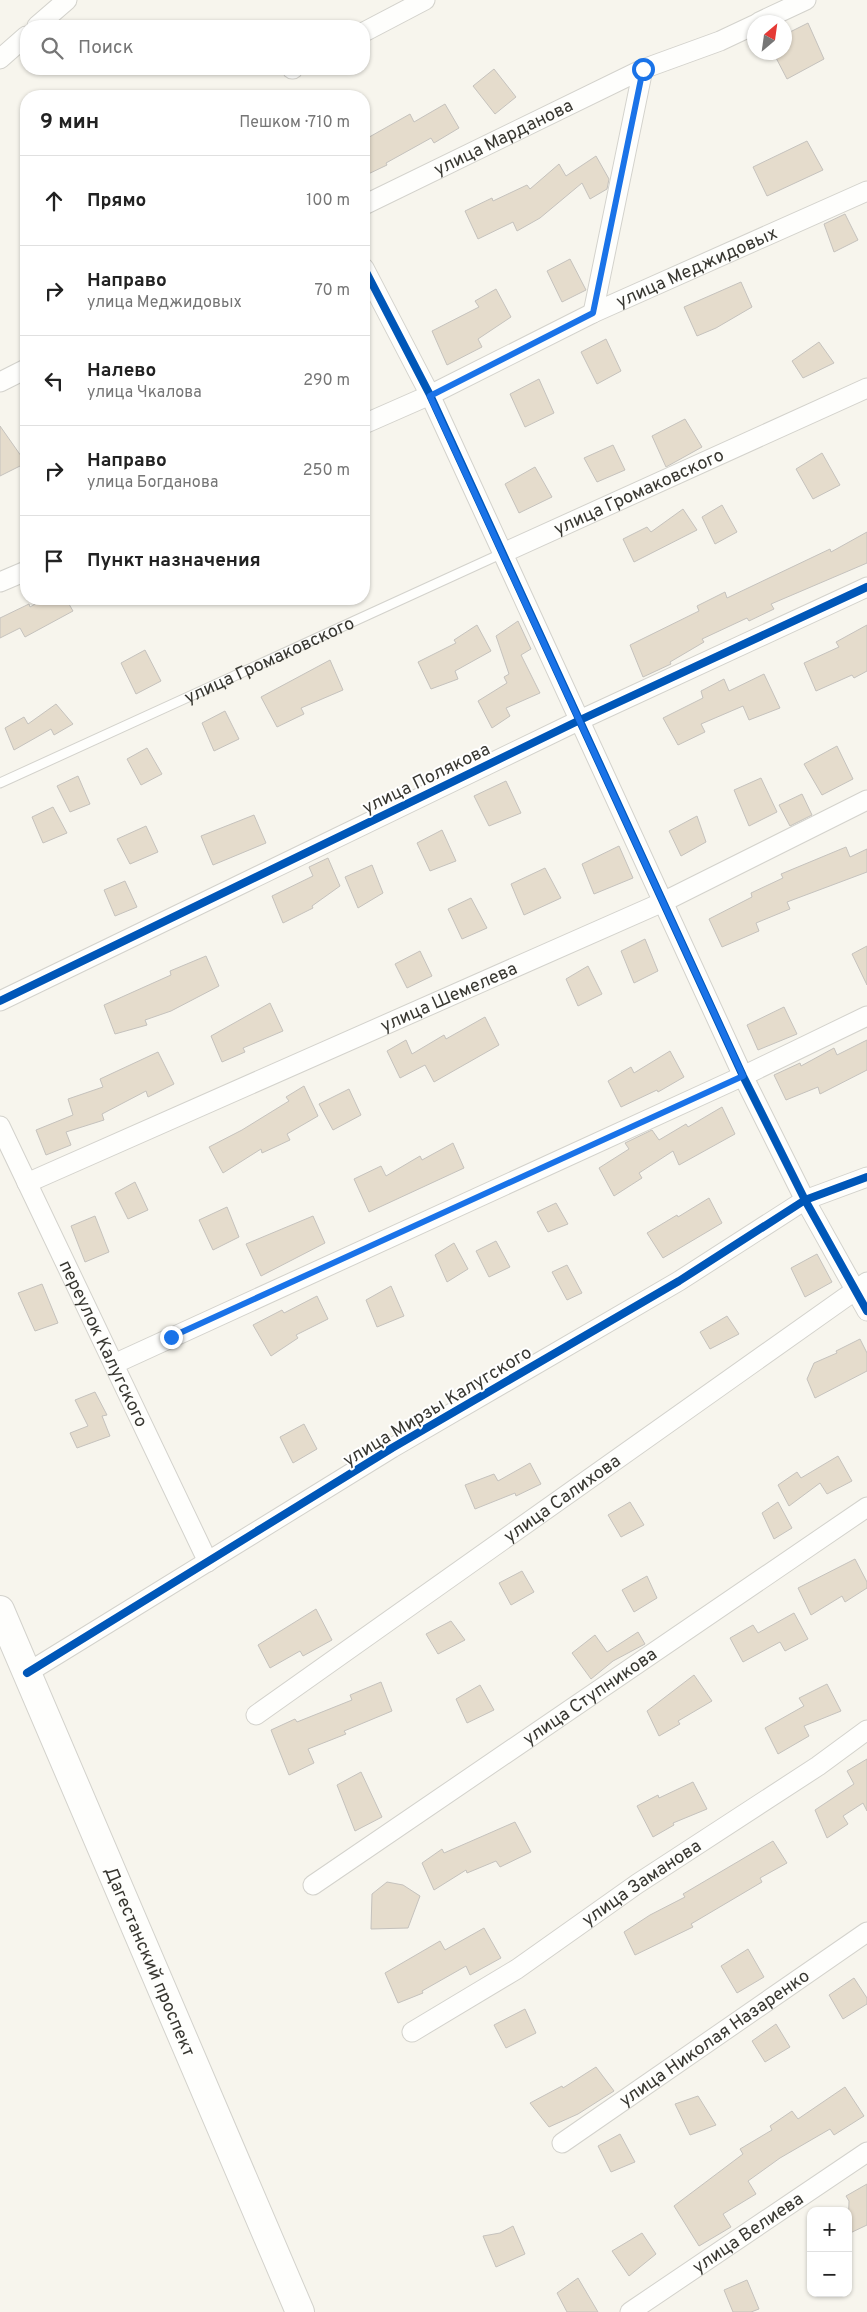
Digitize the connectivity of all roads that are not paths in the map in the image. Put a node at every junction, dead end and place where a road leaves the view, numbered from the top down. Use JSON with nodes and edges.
{"nodes":[{"id":1,"x":67,"y":0,"type":"edge"},
{"id":2,"x":425,"y":0,"type":"edge"},
{"id":3,"x":806,"y":0,"type":"edge"},
{"id":4,"x":774,"y":15,"type":"edge"},
{"id":5,"x":44,"y":20,"type":"edge"},
{"id":6,"x":747,"y":28,"type":"edge"},
{"id":7,"x":370,"y":29,"type":"edge"},
{"id":8,"x":20,"y":41,"type":"edge"},
{"id":9,"x":0,"y":59,"type":"edge"},
{"id":10,"x":643,"y":69,"type":"junction"},
{"id":11,"x":867,"y":191,"type":"edge"},
{"id":12,"x":370,"y":201,"type":"edge"},
{"id":13,"x":370,"y":280,"type":"edge"},
{"id":14,"x":593,"y":313,"type":"junction"},
{"id":15,"x":20,"y":372,"type":"edge"},
{"id":16,"x":0,"y":382,"type":"edge"},
{"id":17,"x":867,"y":388,"type":"edge"},
{"id":18,"x":430,"y":396,"type":"junction"},
{"id":19,"x":370,"y":421,"type":"edge"},
{"id":20,"x":503,"y":553,"type":"junction"},
{"id":21,"x":20,"y":574,"type":"edge"},
{"id":22,"x":0,"y":582,"type":"edge"},
{"id":23,"x":867,"y":587,"type":"edge"},
{"id":24,"x":580,"y":720,"type":"junction"},
{"id":25,"x":0,"y":784,"type":"edge"},
{"id":26,"x":867,"y":800,"type":"edge"},
{"id":27,"x":663,"y":902,"type":"junction"},
{"id":28,"x":0,"y":1001,"type":"edge"},
{"id":29,"x":867,"y":1016,"type":"edge"},
{"id":30,"x":743,"y":1076,"type":"junction"},
{"id":31,"x":0,"y":1126,"type":"edge"},
{"id":32,"x":867,"y":1177,"type":"edge"},
{"id":33,"x":27,"y":1183,"type":"junction"},
{"id":34,"x":805,"y":1200,"type":"junction"},
{"id":35,"x":861,"y":1286,"type":"edge"},
{"id":36,"x":867,"y":1311,"type":"edge"},
{"id":37,"x":114,"y":1364,"type":"junction"},
{"id":38,"x":867,"y":1507,"type":"edge"},
{"id":39,"x":208,"y":1562,"type":"junction"},
{"id":40,"x":0,"y":1610,"type":"edge"},
{"id":41,"x":27,"y":1673,"type":"junction"},
{"id":42,"x":256,"y":1714,"type":"dead end"},
{"id":43,"x":867,"y":1730,"type":"edge"},
{"id":44,"x":313,"y":1885,"type":"dead end"},
{"id":45,"x":867,"y":1932,"type":"edge"},
{"id":46,"x":412,"y":2032,"type":"dead end"},
{"id":47,"x":562,"y":2143,"type":"dead end"},
{"id":48,"x":867,"y":2152,"type":"edge"},
{"id":49,"x":300,"y":2312,"type":"edge"},
{"id":50,"x":630,"y":2312,"type":"edge"}],
"edges":[{"from":1,"to":5,"type":"street"},
{"from":2,"to":7,"type":"street"},
{"from":3,"to":4,"type":"street"},
{"from":6,"to":10,"type":"street","name":"улица Марданова"},
{"from":8,"to":9,"type":"street"},
{"from":10,"to":12,"type":"street","name":"улица Марданова"},
{"from":10,"to":14,"type":"street"},
{"from":11,"to":14,"type":"street","name":"улица Меджидовых"},
{"from":13,"to":18,"type":"street"},
{"from":14,"to":18,"type":"street","name":"улица Меджидовых"},
{"from":15,"to":16,"type":"street"},
{"from":17,"to":20,"type":"street","name":"улица Громаковского"},
{"from":18,"to":19,"type":"street","name":"улица Меджидовых"},
{"from":18,"to":20,"type":"street"},
{"from":20,"to":24,"type":"street"},
{"from":20,"to":25,"type":"lane","name":"улица Громаковского"},
{"from":21,"to":22,"type":"street"},
{"from":23,"to":24,"type":"street","name":"улица Полякова"},
{"from":24,"to":27,"type":"street"},
{"from":24,"to":28,"type":"street","name":"улица Полякова"},
{"from":26,"to":27,"type":"street","name":"улица Шемелева"},
{"from":27,"to":30,"type":"street"},
{"from":27,"to":33,"type":"street","name":"улица Шемелева"},
{"from":29,"to":30,"type":"street"},
{"from":30,"to":34,"type":"street"},
{"from":30,"to":37,"type":"street"},
{"from":31,"to":33,"type":"street","name":"переулок Калугского"},
{"from":32,"to":34,"type":"street","name":"улица Мирзы Калугского"},
{"from":33,"to":37,"type":"street","name":"переулок Калугского"},
{"from":34,"to":35,"type":"street"},
{"from":34,"to":39,"type":"street","name":"улица Мирзы Калугского"},
{"from":35,"to":36,"type":"street"},
{"from":35,"to":42,"type":"street","name":"улица Салихова"},
{"from":37,"to":39,"type":"street","name":"переулок Калугского"},
{"from":38,"to":44,"type":"street","name":"улица Ступникова"},
{"from":39,"to":41,"type":"street","name":"улица Мирзы Калугского"},
{"from":40,"to":41,"type":"highway","name":"Дагестанский проспект"},
{"from":41,"to":49,"type":"highway","name":"Дагестанский проспект"},
{"from":43,"to":46,"type":"street","name":"улица Заманова"},
{"from":45,"to":47,"type":"street","name":"улица Николая Назаренко"},
{"from":48,"to":50,"type":"street","name":"улица Велиева"}]}
